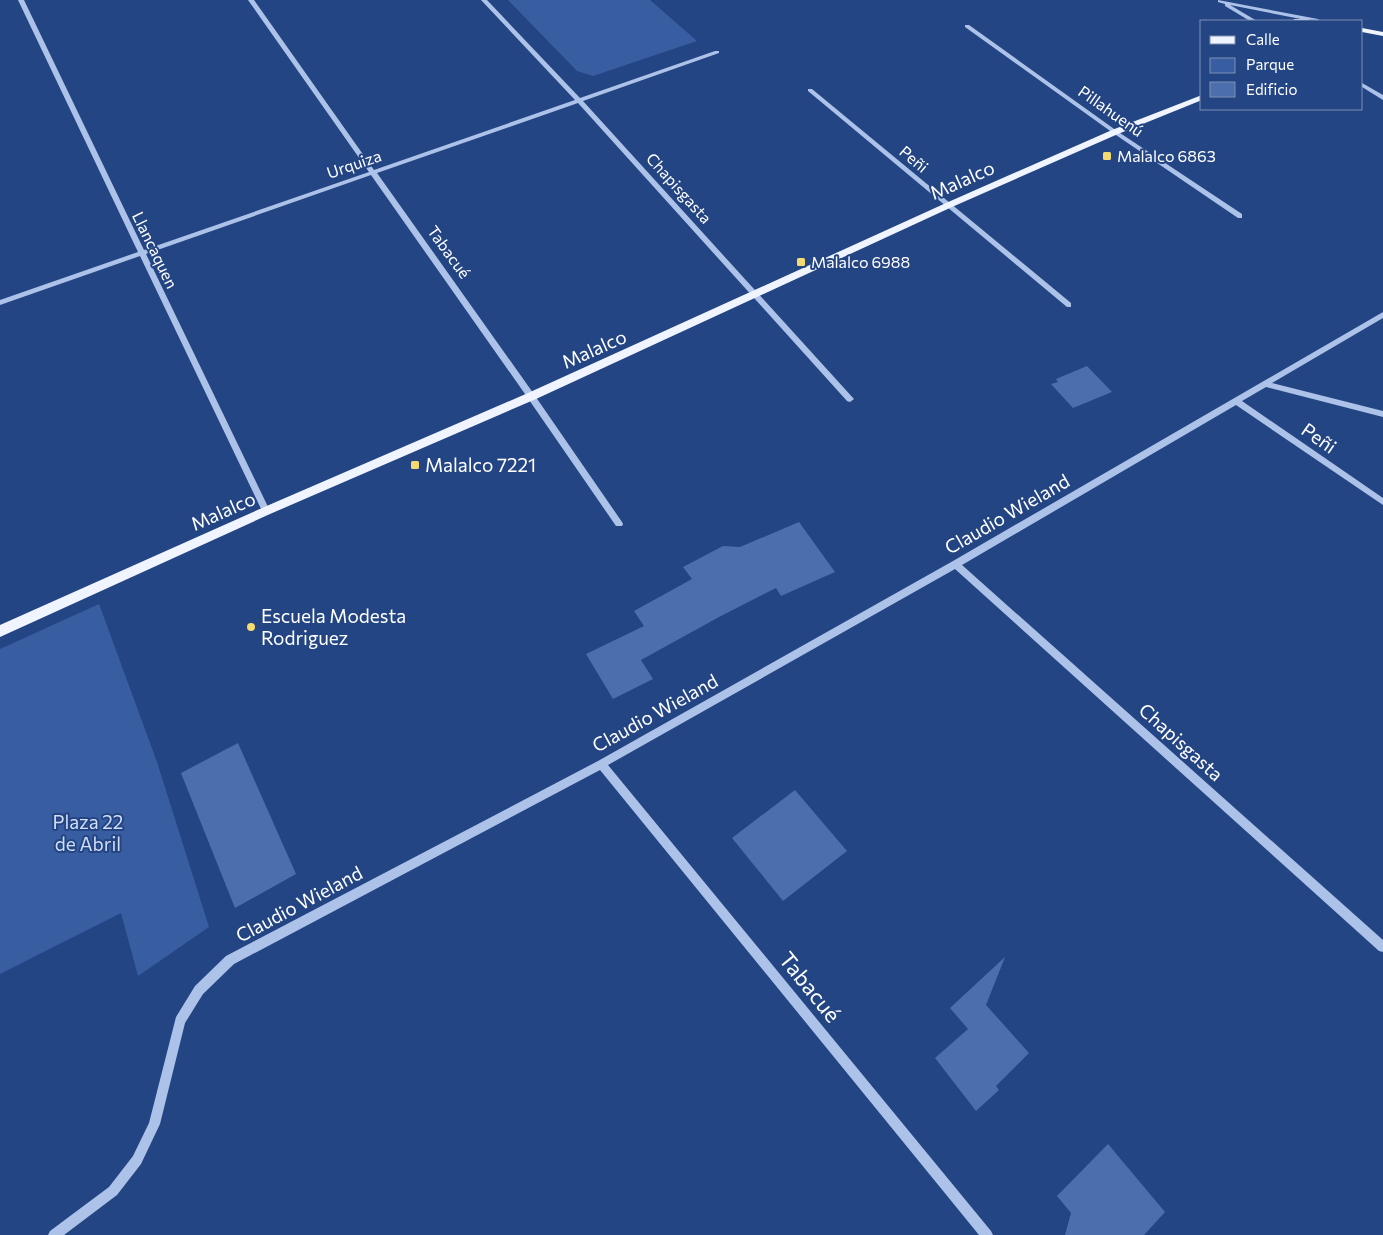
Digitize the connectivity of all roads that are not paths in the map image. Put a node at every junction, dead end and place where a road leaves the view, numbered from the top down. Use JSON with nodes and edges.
{"nodes":[{"id":1,"x":21,"y":0,"type":"edge"},
{"id":2,"x":251,"y":0,"type":"edge"},
{"id":3,"x":484,"y":0,"type":"edge"},
{"id":4,"x":1219,"y":0,"type":"edge"},
{"id":5,"x":1252,"y":20,"type":"edge"},
{"id":6,"x":1313,"y":20,"type":"edge"},
{"id":7,"x":967,"y":26,"type":"dead end"},
{"id":8,"x":1363,"y":30,"type":"edge"},
{"id":9,"x":1383,"y":34,"type":"edge"},
{"id":10,"x":717,"y":52,"type":"dead end"},
{"id":11,"x":1363,"y":86,"type":"edge"},
{"id":12,"x":810,"y":90,"type":"dead end"},
{"id":13,"x":1200,"y":98,"type":"edge"},
{"id":14,"x":1383,"y":98,"type":"edge"},
{"id":15,"x":579,"y":100,"type":"junction"},
{"id":16,"x":1115,"y":132,"type":"junction"},
{"id":17,"x":372,"y":173,"type":"junction"},
{"id":18,"x":948,"y":205,"type":"junction"},
{"id":19,"x":1240,"y":216,"type":"dead end"},
{"id":20,"x":141,"y":253,"type":"junction"},
{"id":21,"x":756,"y":294,"type":"junction"},
{"id":22,"x":0,"y":303,"type":"edge"},
{"id":23,"x":1069,"y":306,"type":"dead end"},
{"id":24,"x":1383,"y":315,"type":"edge"},
{"id":25,"x":1265,"y":384,"type":"junction"},
{"id":26,"x":532,"y":396,"type":"junction"},
{"id":27,"x":850,"y":399,"type":"dead end"},
{"id":28,"x":1236,"y":400,"type":"junction"},
{"id":29,"x":1383,"y":414,"type":"edge"},
{"id":30,"x":1383,"y":502,"type":"edge"},
{"id":31,"x":266,"y":511,"type":"junction"},
{"id":32,"x":619,"y":524,"type":"dead end"},
{"id":33,"x":956,"y":564,"type":"junction"},
{"id":34,"x":0,"y":631,"type":"edge"},
{"id":35,"x":601,"y":764,"type":"junction"},
{"id":36,"x":1383,"y":947,"type":"edge"},
{"id":37,"x":54,"y":1235,"type":"edge"},
{"id":38,"x":987,"y":1235,"type":"edge"}],
"edges":[{"from":1,"to":20,"type":"street","name":"Llancaquen"},
{"from":2,"to":17,"type":"street","name":"Tabacué"},
{"from":3,"to":15,"type":"street","name":"Chapisgasta"},
{"from":4,"to":5,"type":"street"},
{"from":4,"to":6,"type":"street"},
{"from":7,"to":16,"type":"street","name":"Pillahuenú"},
{"from":8,"to":9,"type":"main road"},
{"from":10,"to":15,"type":"street","name":"Urquiza"},
{"from":11,"to":14,"type":"street"},
{"from":12,"to":18,"type":"street","name":"Peñi"},
{"from":13,"to":16,"type":"main road","name":"Malalco"},
{"from":15,"to":17,"type":"street","name":"Urquiza"},
{"from":15,"to":21,"type":"street","name":"Chapisgasta"},
{"from":16,"to":18,"type":"main road","name":"Malalco"},
{"from":16,"to":19,"type":"street","name":"Pillahuenú"},
{"from":17,"to":20,"type":"street","name":"Urquiza"},
{"from":17,"to":26,"type":"street","name":"Tabacué"},
{"from":18,"to":21,"type":"main road","name":"Malalco"},
{"from":18,"to":23,"type":"street","name":"Peñi"},
{"from":20,"to":22,"type":"street","name":"Urquiza"},
{"from":20,"to":31,"type":"street","name":"Llancaquen"},
{"from":21,"to":26,"type":"main road","name":"Malalco"},
{"from":21,"to":27,"type":"street","name":"Chapisgasta"},
{"from":24,"to":25,"type":"street","name":"Claudio Wieland"},
{"from":25,"to":28,"type":"street","name":"Claudio Wieland"},
{"from":25,"to":29,"type":"street"},
{"from":26,"to":31,"type":"main road","name":"Malalco"},
{"from":26,"to":32,"type":"street","name":"Tabacué"},
{"from":28,"to":30,"type":"street","name":"Peñi"},
{"from":28,"to":33,"type":"street","name":"Claudio Wieland"},
{"from":31,"to":34,"type":"main road","name":"Malalco"},
{"from":33,"to":35,"type":"street","name":"Claudio Wieland"},
{"from":33,"to":36,"type":"street","name":"Chapisgasta"},
{"from":35,"to":37,"type":"street","name":"Claudio Wieland"},
{"from":35,"to":38,"type":"street","name":"Tabacué"}]}
